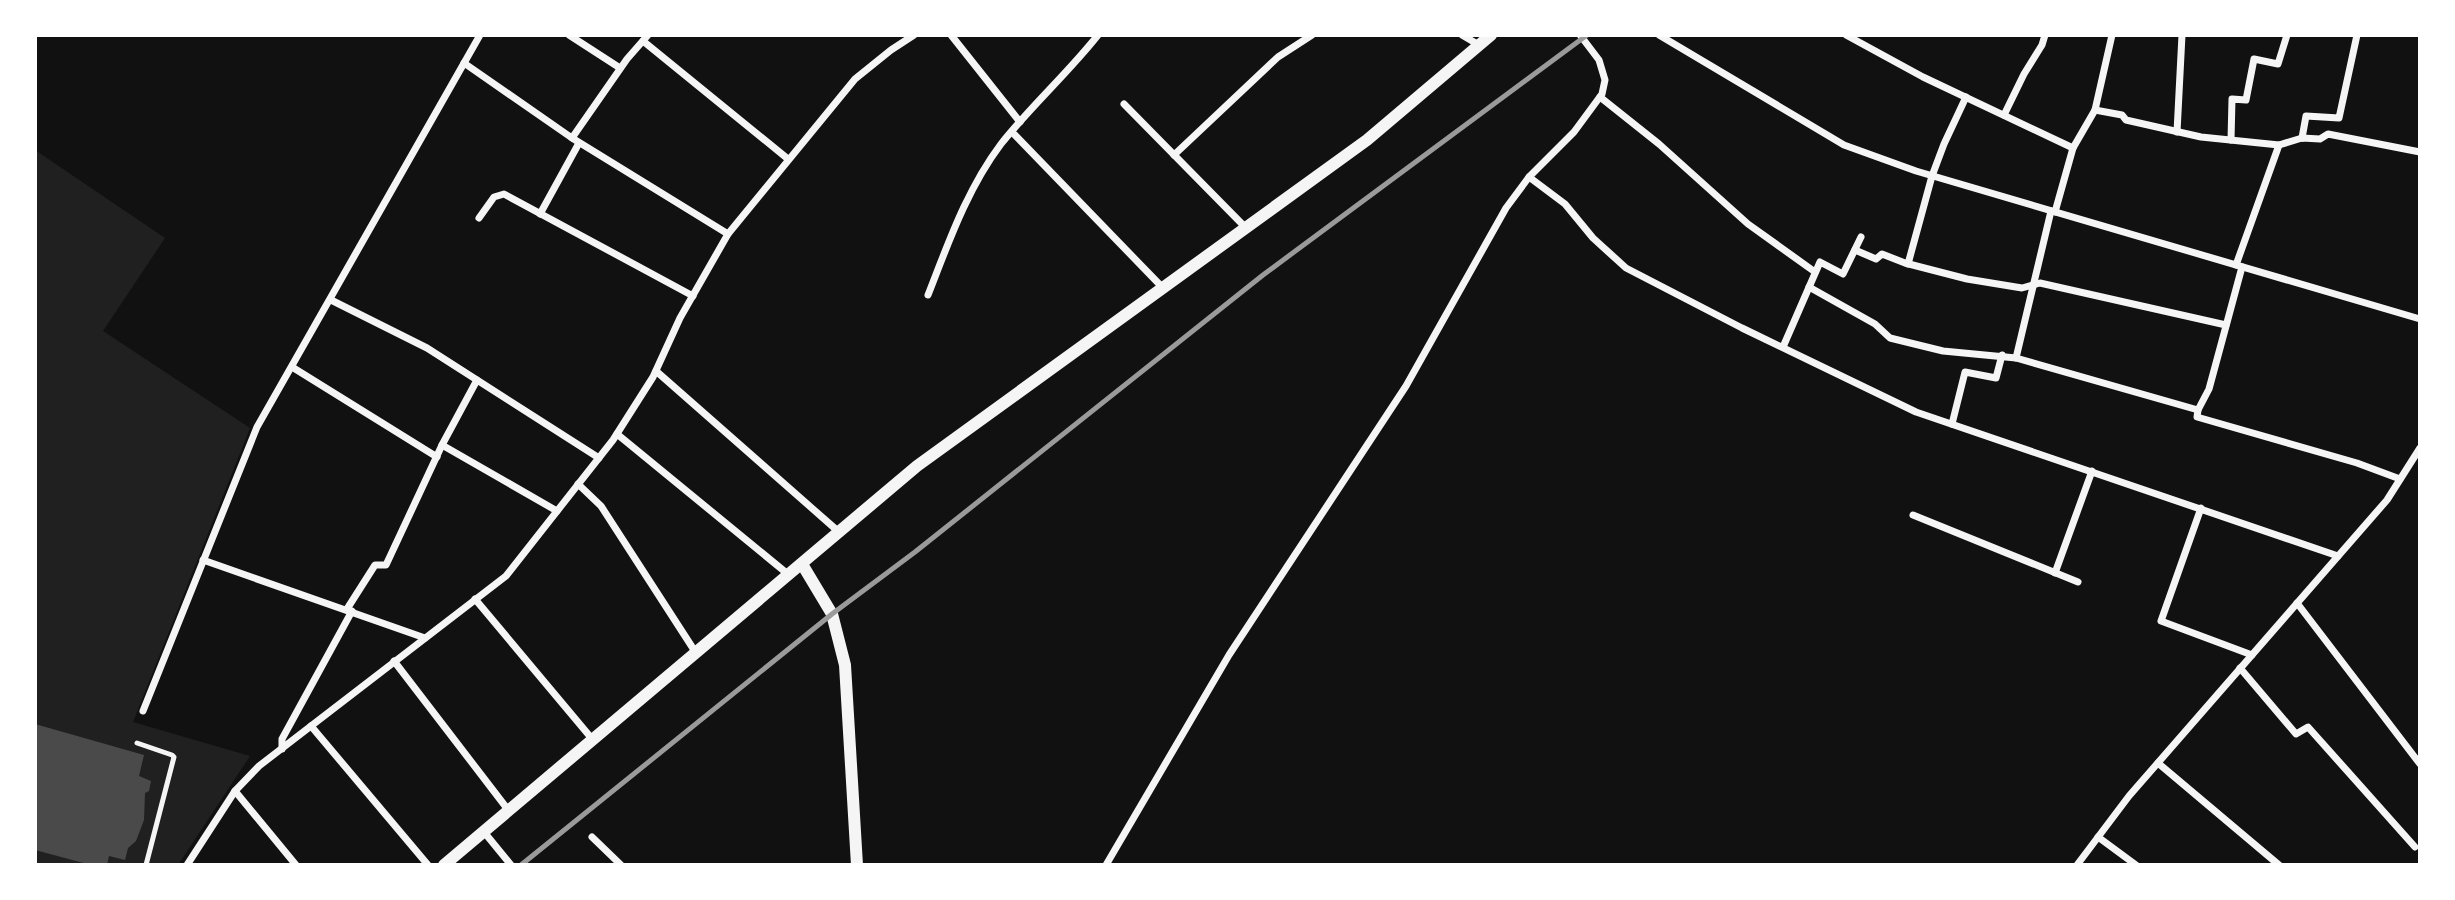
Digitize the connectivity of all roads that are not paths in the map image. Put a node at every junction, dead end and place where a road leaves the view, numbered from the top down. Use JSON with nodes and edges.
{"nodes":[{"id":1,"x":480,"y":35,"type":"edge"},
{"id":2,"x":569,"y":35,"type":"edge"},
{"id":3,"x":914,"y":35,"type":"edge"},
{"id":4,"x":951,"y":35,"type":"edge"},
{"id":5,"x":1098,"y":35,"type":"edge"},
{"id":6,"x":1312,"y":35,"type":"edge"},
{"id":7,"x":1462,"y":35,"type":"edge"},
{"id":8,"x":1492,"y":35,"type":"edge"},
{"id":9,"x":1580,"y":35,"type":"edge"},
{"id":10,"x":1659,"y":35,"type":"edge"},
{"id":11,"x":1846,"y":35,"type":"edge"},
{"id":12,"x":2045,"y":35,"type":"edge"},
{"id":13,"x":2112,"y":35,"type":"edge"},
{"id":14,"x":2182,"y":35,"type":"edge"},
{"id":15,"x":2287,"y":35,"type":"edge"},
{"id":16,"x":2357,"y":35,"type":"edge"},
{"id":17,"x":645,"y":38,"type":"edge"},
{"id":18,"x":1479,"y":45,"type":"junction"},
{"id":19,"x":464,"y":64,"type":"junction"},
{"id":20,"x":620,"y":68,"type":"junction"},
{"id":21,"x":1600,"y":97,"type":"junction"},
{"id":22,"x":1966,"y":97,"type":"junction"},
{"id":23,"x":1124,"y":104,"type":"dead end"},
{"id":24,"x":2095,"y":110,"type":"junction"},
{"id":25,"x":2004,"y":115,"type":"junction"},
{"id":26,"x":1020,"y":122,"type":"junction"},
{"id":27,"x":1012,"y":132,"type":"junction"},
{"id":28,"x":2177,"y":132,"type":"junction"},
{"id":29,"x":2302,"y":138,"type":"junction"},
{"id":30,"x":575,"y":140,"type":"junction"},
{"id":31,"x":2231,"y":140,"type":"junction"},
{"id":32,"x":2279,"y":145,"type":"junction"},
{"id":33,"x":2073,"y":148,"type":"junction"},
{"id":34,"x":2420,"y":152,"type":"edge"},
{"id":35,"x":1174,"y":155,"type":"junction"},
{"id":36,"x":788,"y":159,"type":"junction"},
{"id":37,"x":1932,"y":176,"type":"junction"},
{"id":38,"x":1529,"y":177,"type":"junction"},
{"id":39,"x":2053,"y":211,"type":"junction"},
{"id":40,"x":540,"y":214,"type":"junction"},
{"id":41,"x":480,"y":218,"type":"dead end"},
{"id":42,"x":1246,"y":228,"type":"junction"},
{"id":43,"x":728,"y":234,"type":"junction"},
{"id":44,"x":1861,"y":237,"type":"dead end"},
{"id":45,"x":1855,"y":250,"type":"junction"},
{"id":46,"x":1908,"y":264,"type":"junction"},
{"id":47,"x":2239,"y":266,"type":"junction"},
{"id":48,"x":1815,"y":272,"type":"junction"},
{"id":49,"x":2034,"y":285,"type":"junction"},
{"id":50,"x":1809,"y":287,"type":"junction"},
{"id":51,"x":1163,"y":288,"type":"junction"},
{"id":52,"x":928,"y":295,"type":"dead end"},
{"id":53,"x":693,"y":296,"type":"junction"},
{"id":54,"x":331,"y":300,"type":"junction"},
{"id":55,"x":2420,"y":319,"type":"edge"},
{"id":56,"x":2226,"y":325,"type":"junction"},
{"id":57,"x":1783,"y":347,"type":"junction"},
{"id":58,"x":2002,"y":355,"type":"junction"},
{"id":59,"x":2016,"y":358,"type":"junction"},
{"id":60,"x":292,"y":367,"type":"junction"},
{"id":61,"x":656,"y":370,"type":"junction"},
{"id":62,"x":477,"y":380,"type":"junction"},
{"id":63,"x":2198,"y":410,"type":"junction"},
{"id":64,"x":1952,"y":424,"type":"junction"},
{"id":65,"x":617,"y":433,"type":"junction"},
{"id":66,"x":442,"y":445,"type":"junction"},
{"id":67,"x":2420,"y":448,"type":"edge"},
{"id":68,"x":437,"y":457,"type":"junction"},
{"id":69,"x":599,"y":458,"type":"junction"},
{"id":70,"x":2092,"y":471,"type":"junction"},
{"id":71,"x":2400,"y":480,"type":"junction"},
{"id":72,"x":578,"y":484,"type":"junction"},
{"id":73,"x":2201,"y":508,"type":"junction"},
{"id":74,"x":557,"y":511,"type":"junction"},
{"id":75,"x":1913,"y":515,"type":"dead end"},
{"id":76,"x":839,"y":532,"type":"junction"},
{"id":77,"x":2338,"y":556,"type":"junction"},
{"id":78,"x":203,"y":560,"type":"junction"},
{"id":79,"x":802,"y":564,"type":"junction"},
{"id":80,"x":2055,"y":573,"type":"junction"},
{"id":81,"x":789,"y":575,"type":"junction"},
{"id":82,"x":2078,"y":582,"type":"dead end"},
{"id":83,"x":475,"y":599,"type":"junction"},
{"id":84,"x":2297,"y":603,"type":"junction"},
{"id":85,"x":350,"y":610,"type":"junction"},
{"id":86,"x":425,"y":638,"type":"junction"},
{"id":87,"x":696,"y":653,"type":"junction"},
{"id":88,"x":2252,"y":655,"type":"junction"},
{"id":89,"x":394,"y":661,"type":"junction"},
{"id":90,"x":2240,"y":668,"type":"junction"},
{"id":91,"x":143,"y":711,"type":"dead end"},
{"id":92,"x":311,"y":726,"type":"junction"},
{"id":93,"x":593,"y":741,"type":"junction"},
{"id":94,"x":137,"y":743,"type":"dead end"},
{"id":95,"x":282,"y":749,"type":"junction"},
{"id":96,"x":2158,"y":763,"type":"junction"},
{"id":97,"x":2420,"y":764,"type":"edge"},
{"id":98,"x":235,"y":791,"type":"junction"},
{"id":99,"x":509,"y":811,"type":"junction"},
{"id":100,"x":484,"y":832,"type":"junction"},
{"id":101,"x":592,"y":837,"type":"dead end"},
{"id":102,"x":2098,"y":837,"type":"junction"},
{"id":103,"x":2415,"y":847,"type":"dead end"},
{"id":104,"x":146,"y":865,"type":"edge"},
{"id":105,"x":187,"y":865,"type":"edge"},
{"id":106,"x":296,"y":865,"type":"edge"},
{"id":107,"x":428,"y":865,"type":"edge"},
{"id":108,"x":443,"y":865,"type":"edge"},
{"id":109,"x":511,"y":865,"type":"edge"},
{"id":110,"x":621,"y":865,"type":"edge"},
{"id":111,"x":857,"y":865,"type":"edge"},
{"id":112,"x":1106,"y":865,"type":"edge"},
{"id":113,"x":2077,"y":865,"type":"edge"},
{"id":114,"x":2136,"y":865,"type":"edge"},
{"id":115,"x":2279,"y":865,"type":"edge"}],
"edges":[{"from":1,"to":19,"type":"street"},
{"from":2,"to":20,"type":"street"},
{"from":3,"to":36,"type":"street"},
{"from":4,"to":26,"type":"street"},
{"from":5,"to":26,"type":"street"},
{"from":6,"to":35,"type":"street"},
{"from":7,"to":18,"type":"street"},
{"from":8,"to":18,"type":"street"},
{"from":9,"to":21,"type":"street"},
{"from":10,"to":37,"type":"street"},
{"from":11,"to":22,"type":"street"},
{"from":12,"to":25,"type":"street"},
{"from":13,"to":24,"type":"street"},
{"from":14,"to":28,"type":"street"},
{"from":15,"to":31,"type":"street"},
{"from":16,"to":29,"type":"street"},
{"from":17,"to":20,"type":"street"},
{"from":17,"to":36,"type":"street"},
{"from":18,"to":42,"type":"street"},
{"from":19,"to":30,"type":"street"},
{"from":19,"to":54,"type":"street"},
{"from":20,"to":30,"type":"street"},
{"from":21,"to":38,"type":"street"},
{"from":21,"to":48,"type":"street"},
{"from":22,"to":25,"type":"street"},
{"from":22,"to":37,"type":"street"},
{"from":23,"to":35,"type":"street"},
{"from":24,"to":28,"type":"street"},
{"from":24,"to":33,"type":"street"},
{"from":25,"to":33,"type":"street"},
{"from":26,"to":27,"type":"street"},
{"from":27,"to":51,"type":"street"},
{"from":27,"to":52,"type":"street"},
{"from":28,"to":31,"type":"street"},
{"from":29,"to":32,"type":"street"},
{"from":29,"to":34,"type":"street"},
{"from":30,"to":40,"type":"street"},
{"from":30,"to":43,"type":"street"},
{"from":31,"to":32,"type":"street"},
{"from":32,"to":47,"type":"street"},
{"from":33,"to":39,"type":"street"},
{"from":35,"to":42,"type":"street"},
{"from":36,"to":43,"type":"street"},
{"from":37,"to":39,"type":"street"},
{"from":37,"to":46,"type":"street"},
{"from":38,"to":57,"type":"street"},
{"from":38,"to":112,"type":"street"},
{"from":39,"to":47,"type":"street"},
{"from":39,"to":49,"type":"street"},
{"from":40,"to":41,"type":"street"},
{"from":40,"to":53,"type":"street"},
{"from":42,"to":51,"type":"street"},
{"from":43,"to":53,"type":"street"},
{"from":44,"to":45,"type":"street"},
{"from":45,"to":46,"type":"street"},
{"from":45,"to":48,"type":"street"},
{"from":46,"to":49,"type":"street"},
{"from":47,"to":55,"type":"street"},
{"from":47,"to":56,"type":"street"},
{"from":48,"to":50,"type":"street"},
{"from":49,"to":56,"type":"street"},
{"from":49,"to":59,"type":"street"},
{"from":50,"to":57,"type":"street"},
{"from":50,"to":58,"type":"street"},
{"from":51,"to":76,"type":"street"},
{"from":53,"to":61,"type":"street"},
{"from":54,"to":60,"type":"street"},
{"from":54,"to":62,"type":"street"},
{"from":56,"to":63,"type":"street"},
{"from":57,"to":64,"type":"street"},
{"from":58,"to":59,"type":"street"},
{"from":58,"to":64,"type":"street"},
{"from":59,"to":63,"type":"street"},
{"from":60,"to":68,"type":"street"},
{"from":60,"to":78,"type":"street"},
{"from":61,"to":65,"type":"street"},
{"from":61,"to":76,"type":"street"},
{"from":62,"to":66,"type":"street"},
{"from":62,"to":69,"type":"street"},
{"from":63,"to":71,"type":"street"},
{"from":64,"to":70,"type":"street"},
{"from":65,"to":69,"type":"street"},
{"from":65,"to":81,"type":"street"},
{"from":66,"to":68,"type":"street"},
{"from":66,"to":74,"type":"street"},
{"from":67,"to":71,"type":"street"},
{"from":68,"to":85,"type":"street"},
{"from":69,"to":72,"type":"street"},
{"from":70,"to":73,"type":"street"},
{"from":70,"to":80,"type":"street"},
{"from":71,"to":77,"type":"street"},
{"from":72,"to":74,"type":"street"},
{"from":72,"to":87,"type":"street"},
{"from":73,"to":77,"type":"street"},
{"from":73,"to":88,"type":"street"},
{"from":74,"to":83,"type":"street"},
{"from":75,"to":80,"type":"street"},
{"from":76,"to":79,"type":"street"},
{"from":77,"to":84,"type":"street"},
{"from":78,"to":85,"type":"street"},
{"from":78,"to":91,"type":"street"},
{"from":79,"to":81,"type":"street"},
{"from":79,"to":111,"type":"street"},
{"from":80,"to":82,"type":"street"},
{"from":81,"to":87,"type":"street"},
{"from":83,"to":86,"type":"street"},
{"from":83,"to":93,"type":"street"},
{"from":84,"to":88,"type":"street"},
{"from":84,"to":97,"type":"street"},
{"from":85,"to":86,"type":"street"},
{"from":85,"to":95,"type":"street"},
{"from":86,"to":89,"type":"street"},
{"from":87,"to":93,"type":"street"},
{"from":88,"to":90,"type":"street"},
{"from":89,"to":92,"type":"street"},
{"from":89,"to":99,"type":"street"},
{"from":90,"to":96,"type":"street"},
{"from":90,"to":103,"type":"street"},
{"from":92,"to":95,"type":"street"},
{"from":92,"to":107,"type":"street"},
{"from":93,"to":99,"type":"street"},
{"from":94,"to":104,"type":"lane"},
{"from":95,"to":98,"type":"street"},
{"from":96,"to":102,"type":"street"},
{"from":96,"to":115,"type":"street"},
{"from":98,"to":105,"type":"street"},
{"from":98,"to":106,"type":"street"},
{"from":99,"to":100,"type":"street"},
{"from":100,"to":108,"type":"street"},
{"from":100,"to":109,"type":"street"},
{"from":101,"to":110,"type":"street"},
{"from":102,"to":113,"type":"street"},
{"from":102,"to":114,"type":"street"}]}
